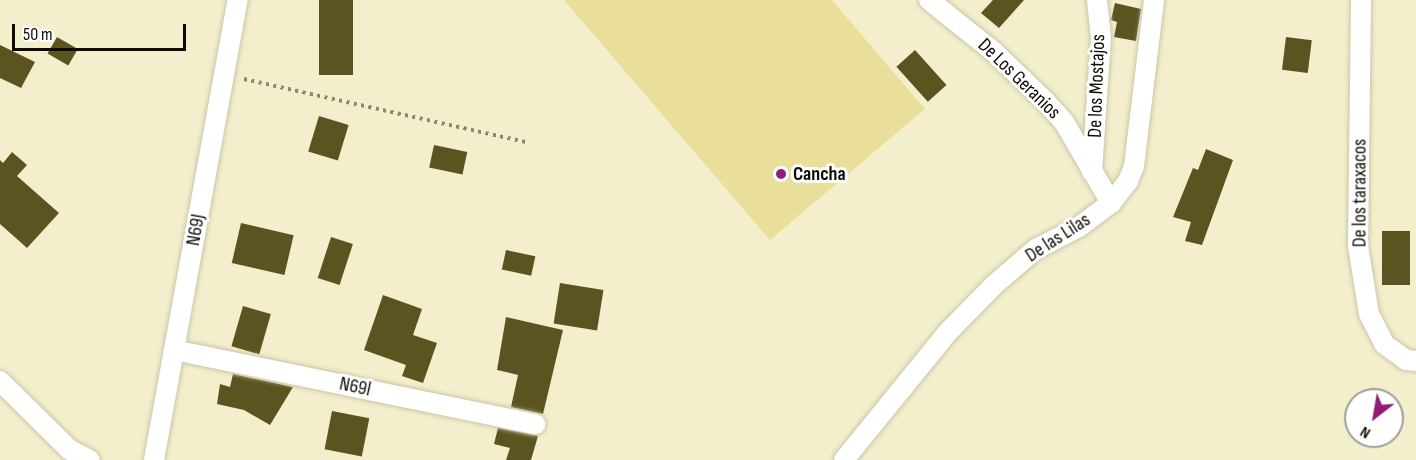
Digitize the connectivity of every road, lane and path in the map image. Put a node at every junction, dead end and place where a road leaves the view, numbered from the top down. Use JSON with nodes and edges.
{"nodes":[{"id":1,"x":238,"y":0,"type":"edge"},
{"id":2,"x":929,"y":0,"type":"edge"},
{"id":3,"x":1097,"y":0,"type":"edge"},
{"id":4,"x":1154,"y":0,"type":"edge"},
{"id":5,"x":1164,"y":0,"type":"edge"},
{"id":6,"x":1361,"y":0,"type":"edge"},
{"id":7,"x":1149,"y":29,"type":"junction"},
{"id":8,"x":225,"y":75,"type":"junction"},
{"id":9,"x":527,"y":142,"type":"dead end"},
{"id":10,"x":1092,"y":172,"type":"junction"},
{"id":11,"x":1111,"y":204,"type":"junction"},
{"id":12,"x":174,"y":350,"type":"junction"},
{"id":13,"x":1416,"y":361,"type":"edge"},
{"id":14,"x":0,"y":381,"type":"edge"},
{"id":15,"x":536,"y":424,"type":"dead end"},
{"id":16,"x":90,"y":460,"type":"edge"},
{"id":17,"x":154,"y":460,"type":"edge"},
{"id":18,"x":844,"y":460,"type":"edge"}],
"edges":[{"from":1,"to":8,"type":"street","name":"N69J"},
{"from":2,"to":10,"type":"street","name":"De Los Geranios"},
{"from":3,"to":10,"type":"street","name":"De los Mostajos"},
{"from":4,"to":7,"type":"street","name":"De las Lilas"},
{"from":5,"to":7,"type":"street"},
{"from":6,"to":13,"type":"street","name":"De los taraxacos"},
{"from":7,"to":11,"type":"street","name":"De las Lilas"},
{"from":8,"to":9,"type":"path"},
{"from":8,"to":12,"type":"street","name":"N69J"},
{"from":10,"to":11,"type":"street","name":"De Los Geranios"},
{"from":11,"to":18,"type":"street","name":"De las Lilas"},
{"from":12,"to":15,"type":"street","name":"N69l"},
{"from":12,"to":17,"type":"street","name":"N69J"},
{"from":14,"to":16,"type":"street"}]}
